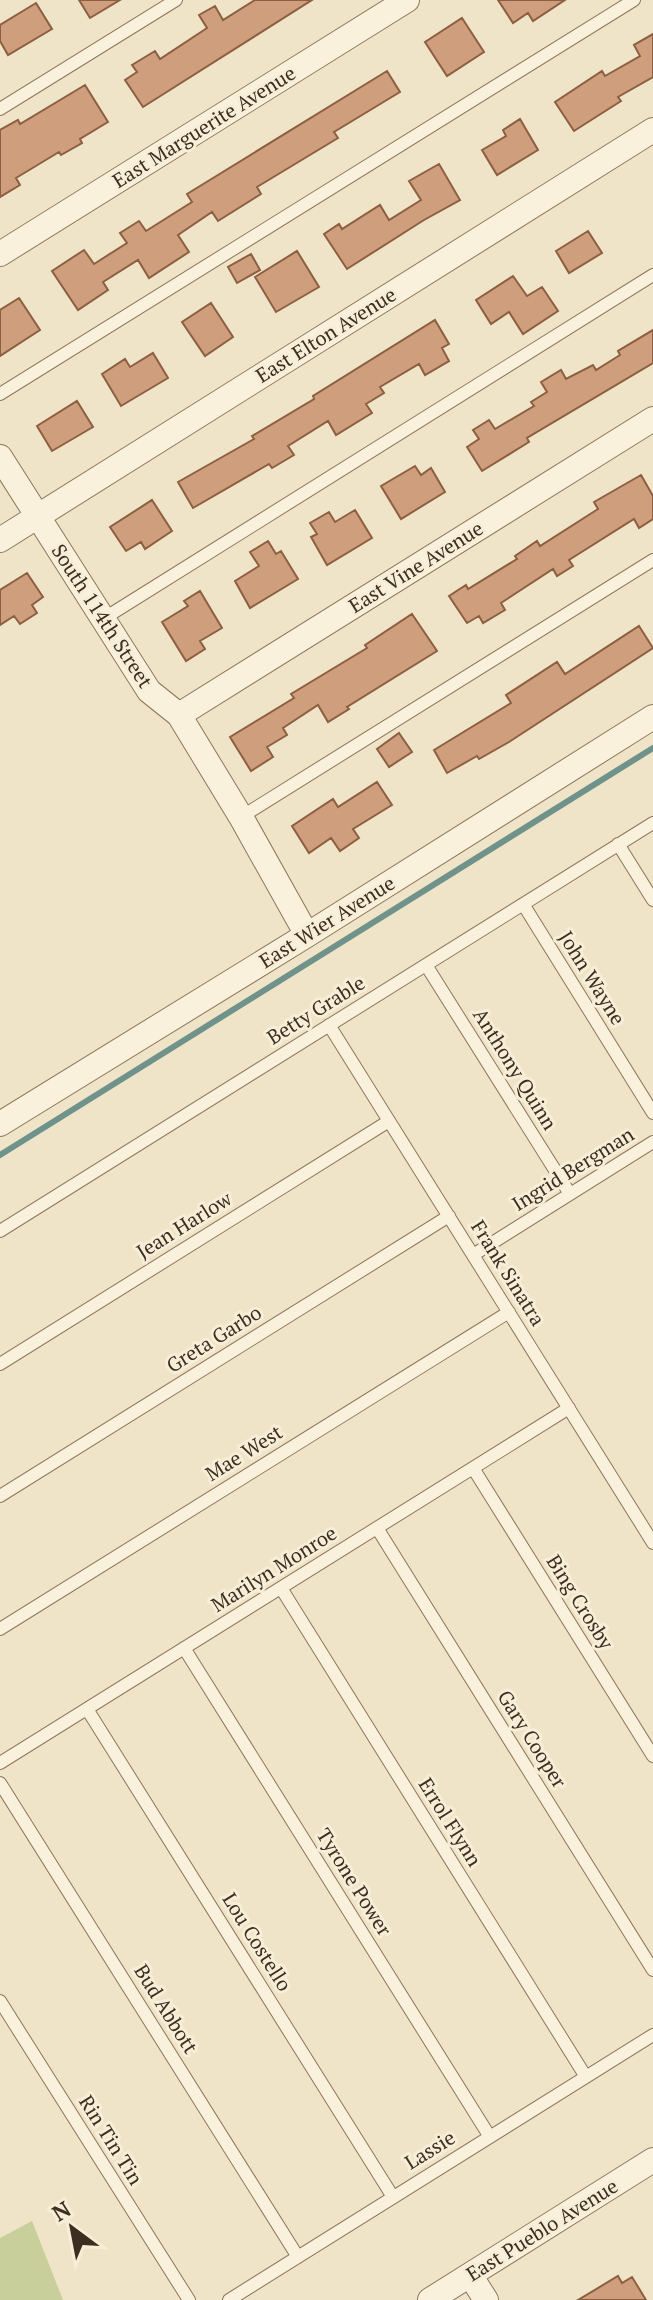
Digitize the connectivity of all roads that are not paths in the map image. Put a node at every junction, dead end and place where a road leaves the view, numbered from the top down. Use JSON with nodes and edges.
{"nodes":[{"id":1,"x":176,"y":0,"type":"edge"},
{"id":2,"x":407,"y":0,"type":"edge"},
{"id":3,"x":634,"y":0,"type":"edge"},
{"id":4,"x":0,"y":109,"type":"edge"},
{"id":5,"x":653,"y":130,"type":"edge"},
{"id":6,"x":0,"y":254,"type":"edge"},
{"id":7,"x":653,"y":275,"type":"edge"},
{"id":8,"x":0,"y":394,"type":"edge"},
{"id":9,"x":653,"y":419,"type":"edge"},
{"id":10,"x":0,"y":457,"type":"edge"},
{"id":11,"x":37,"y":516,"type":"junction"},
{"id":12,"x":0,"y":540,"type":"edge"},
{"id":13,"x":653,"y":560,"type":"edge"},
{"id":14,"x":103,"y":619,"type":"junction"},
{"id":15,"x":179,"y":715,"type":"junction"},
{"id":16,"x":653,"y":717,"type":"edge"},
{"id":17,"x":241,"y":817,"type":"junction"},
{"id":18,"x":653,"y":823,"type":"edge"},
{"id":19,"x":618,"y":844,"type":"junction"},
{"id":20,"x":653,"y":900,"type":"edge"},
{"id":21,"x":523,"y":904,"type":"junction"},
{"id":22,"x":307,"y":935,"type":"junction"},
{"id":23,"x":426,"y":965,"type":"junction"},
{"id":24,"x":329,"y":1025,"type":"junction"},
{"id":25,"x":653,"y":1113,"type":"edge"},
{"id":26,"x":389,"y":1121,"type":"junction"},
{"id":27,"x":0,"y":1124,"type":"edge"},
{"id":28,"x":653,"y":1142,"type":"edge"},
{"id":29,"x":570,"y":1194,"type":"junction"},
{"id":30,"x":449,"y":1216,"type":"junction"},
{"id":31,"x":0,"y":1231,"type":"edge"},
{"id":32,"x":473,"y":1255,"type":"junction"},
{"id":33,"x":509,"y":1312,"type":"junction"},
{"id":34,"x":0,"y":1364,"type":"edge"},
{"id":35,"x":569,"y":1408,"type":"junction"},
{"id":36,"x":473,"y":1468,"type":"junction"},
{"id":37,"x":0,"y":1496,"type":"edge"},
{"id":38,"x":377,"y":1528,"type":"junction"},
{"id":39,"x":653,"y":1543,"type":"edge"},
{"id":40,"x":281,"y":1588,"type":"junction"},
{"id":41,"x":0,"y":1629,"type":"edge"},
{"id":42,"x":184,"y":1648,"type":"junction"},
{"id":43,"x":87,"y":1709,"type":"junction"},
{"id":44,"x":653,"y":1756,"type":"edge"},
{"id":45,"x":0,"y":1763,"type":"edge"},
{"id":46,"x":0,"y":1783,"type":"edge"},
{"id":47,"x":653,"y":1970,"type":"edge"},
{"id":48,"x":0,"y":2001,"type":"edge"},
{"id":49,"x":13,"y":2022,"type":"junction"},
{"id":50,"x":0,"y":2030,"type":"edge"},
{"id":51,"x":653,"y":2035,"type":"edge"},
{"id":52,"x":586,"y":2077,"type":"junction"},
{"id":53,"x":490,"y":2137,"type":"junction"},
{"id":54,"x":653,"y":2160,"type":"edge"},
{"id":55,"x":393,"y":2197,"type":"junction"},
{"id":56,"x":298,"y":2257,"type":"junction"},
{"id":57,"x":470,"y":2275,"type":"junction"},
{"id":58,"x":189,"y":2300,"type":"edge"},
{"id":59,"x":229,"y":2300,"type":"edge"},
{"id":60,"x":430,"y":2300,"type":"edge"},
{"id":61,"x":486,"y":2300,"type":"edge"}],
"edges":[{"from":1,"to":4,"type":"lane"},
{"from":2,"to":6,"type":"street","name":"East Marguerite Avenue"},
{"from":3,"to":8,"type":"lane"},
{"from":5,"to":11,"type":"street","name":"East Elton Avenue"},
{"from":7,"to":14,"type":"lane"},
{"from":9,"to":15,"type":"street","name":"East Vine Avenue"},
{"from":10,"to":11,"type":"street","name":"South 114th Street"},
{"from":11,"to":12,"type":"street","name":"East Elton Avenue"},
{"from":11,"to":14,"type":"street","name":"South 114th Street"},
{"from":13,"to":17,"type":"lane"},
{"from":14,"to":15,"type":"street","name":"South 114th Street"},
{"from":15,"to":17,"type":"street","name":"South 114th Street"},
{"from":16,"to":22,"type":"street","name":"East Wier Avenue"},
{"from":17,"to":22,"type":"street","name":"South 114th Street"},
{"from":18,"to":19,"type":"lane","name":"Betty Grable"},
{"from":19,"to":20,"type":"lane"},
{"from":19,"to":21,"type":"lane","name":"Betty Grable"},
{"from":21,"to":23,"type":"lane","name":"Betty Grable"},
{"from":21,"to":25,"type":"lane","name":"John Wayne"},
{"from":22,"to":27,"type":"street","name":"East Wier Avenue"},
{"from":23,"to":24,"type":"lane","name":"Betty Grable"},
{"from":23,"to":29,"type":"lane","name":"Anthony Quinn"},
{"from":24,"to":26,"type":"lane","name":"Frank Sinatra"},
{"from":24,"to":31,"type":"lane","name":"Betty Grable"},
{"from":26,"to":30,"type":"lane","name":"Frank Sinatra"},
{"from":26,"to":34,"type":"lane","name":"Jean Harlow"},
{"from":28,"to":29,"type":"lane","name":"Ingrid Bergman"},
{"from":29,"to":32,"type":"lane","name":"Ingrid Bergman"},
{"from":30,"to":32,"type":"lane","name":"Frank Sinatra"},
{"from":30,"to":37,"type":"lane","name":"Greta Garbo"},
{"from":32,"to":33,"type":"lane","name":"Frank Sinatra"},
{"from":33,"to":35,"type":"lane","name":"Frank Sinatra"},
{"from":33,"to":41,"type":"lane","name":"Mae West"},
{"from":35,"to":36,"type":"lane","name":"Marilyn Monroe"},
{"from":35,"to":39,"type":"lane","name":"Frank Sinatra"},
{"from":36,"to":38,"type":"lane","name":"Marilyn Monroe"},
{"from":36,"to":44,"type":"lane","name":"Bing Crosby"},
{"from":38,"to":40,"type":"lane","name":"Marilyn Monroe"},
{"from":38,"to":47,"type":"lane","name":"Gary Cooper"},
{"from":40,"to":42,"type":"lane","name":"Marilyn Monroe"},
{"from":40,"to":52,"type":"lane","name":"Errol Flynn"},
{"from":42,"to":43,"type":"lane","name":"Marilyn Monroe"},
{"from":42,"to":53,"type":"lane","name":"Tyrone Power"},
{"from":43,"to":45,"type":"lane","name":"Marilyn Monroe"},
{"from":43,"to":55,"type":"lane","name":"Lou Costello"},
{"from":46,"to":56,"type":"lane","name":"Bud Abbott"},
{"from":48,"to":49,"type":"lane","name":"Rin Tin Tin"},
{"from":49,"to":50,"type":"lane"},
{"from":49,"to":58,"type":"lane","name":"Rin Tin Tin"},
{"from":51,"to":52,"type":"lane","name":"Lassie"},
{"from":52,"to":53,"type":"lane","name":"Lassie"},
{"from":53,"to":55,"type":"lane","name":"Lassie"},
{"from":54,"to":57,"type":"street","name":"East Pueblo Avenue"},
{"from":55,"to":56,"type":"lane","name":"Lassie"},
{"from":56,"to":59,"type":"lane","name":"Lassie"},
{"from":57,"to":60,"type":"street","name":"East Pueblo Avenue"},
{"from":57,"to":61,"type":"street"}]}
